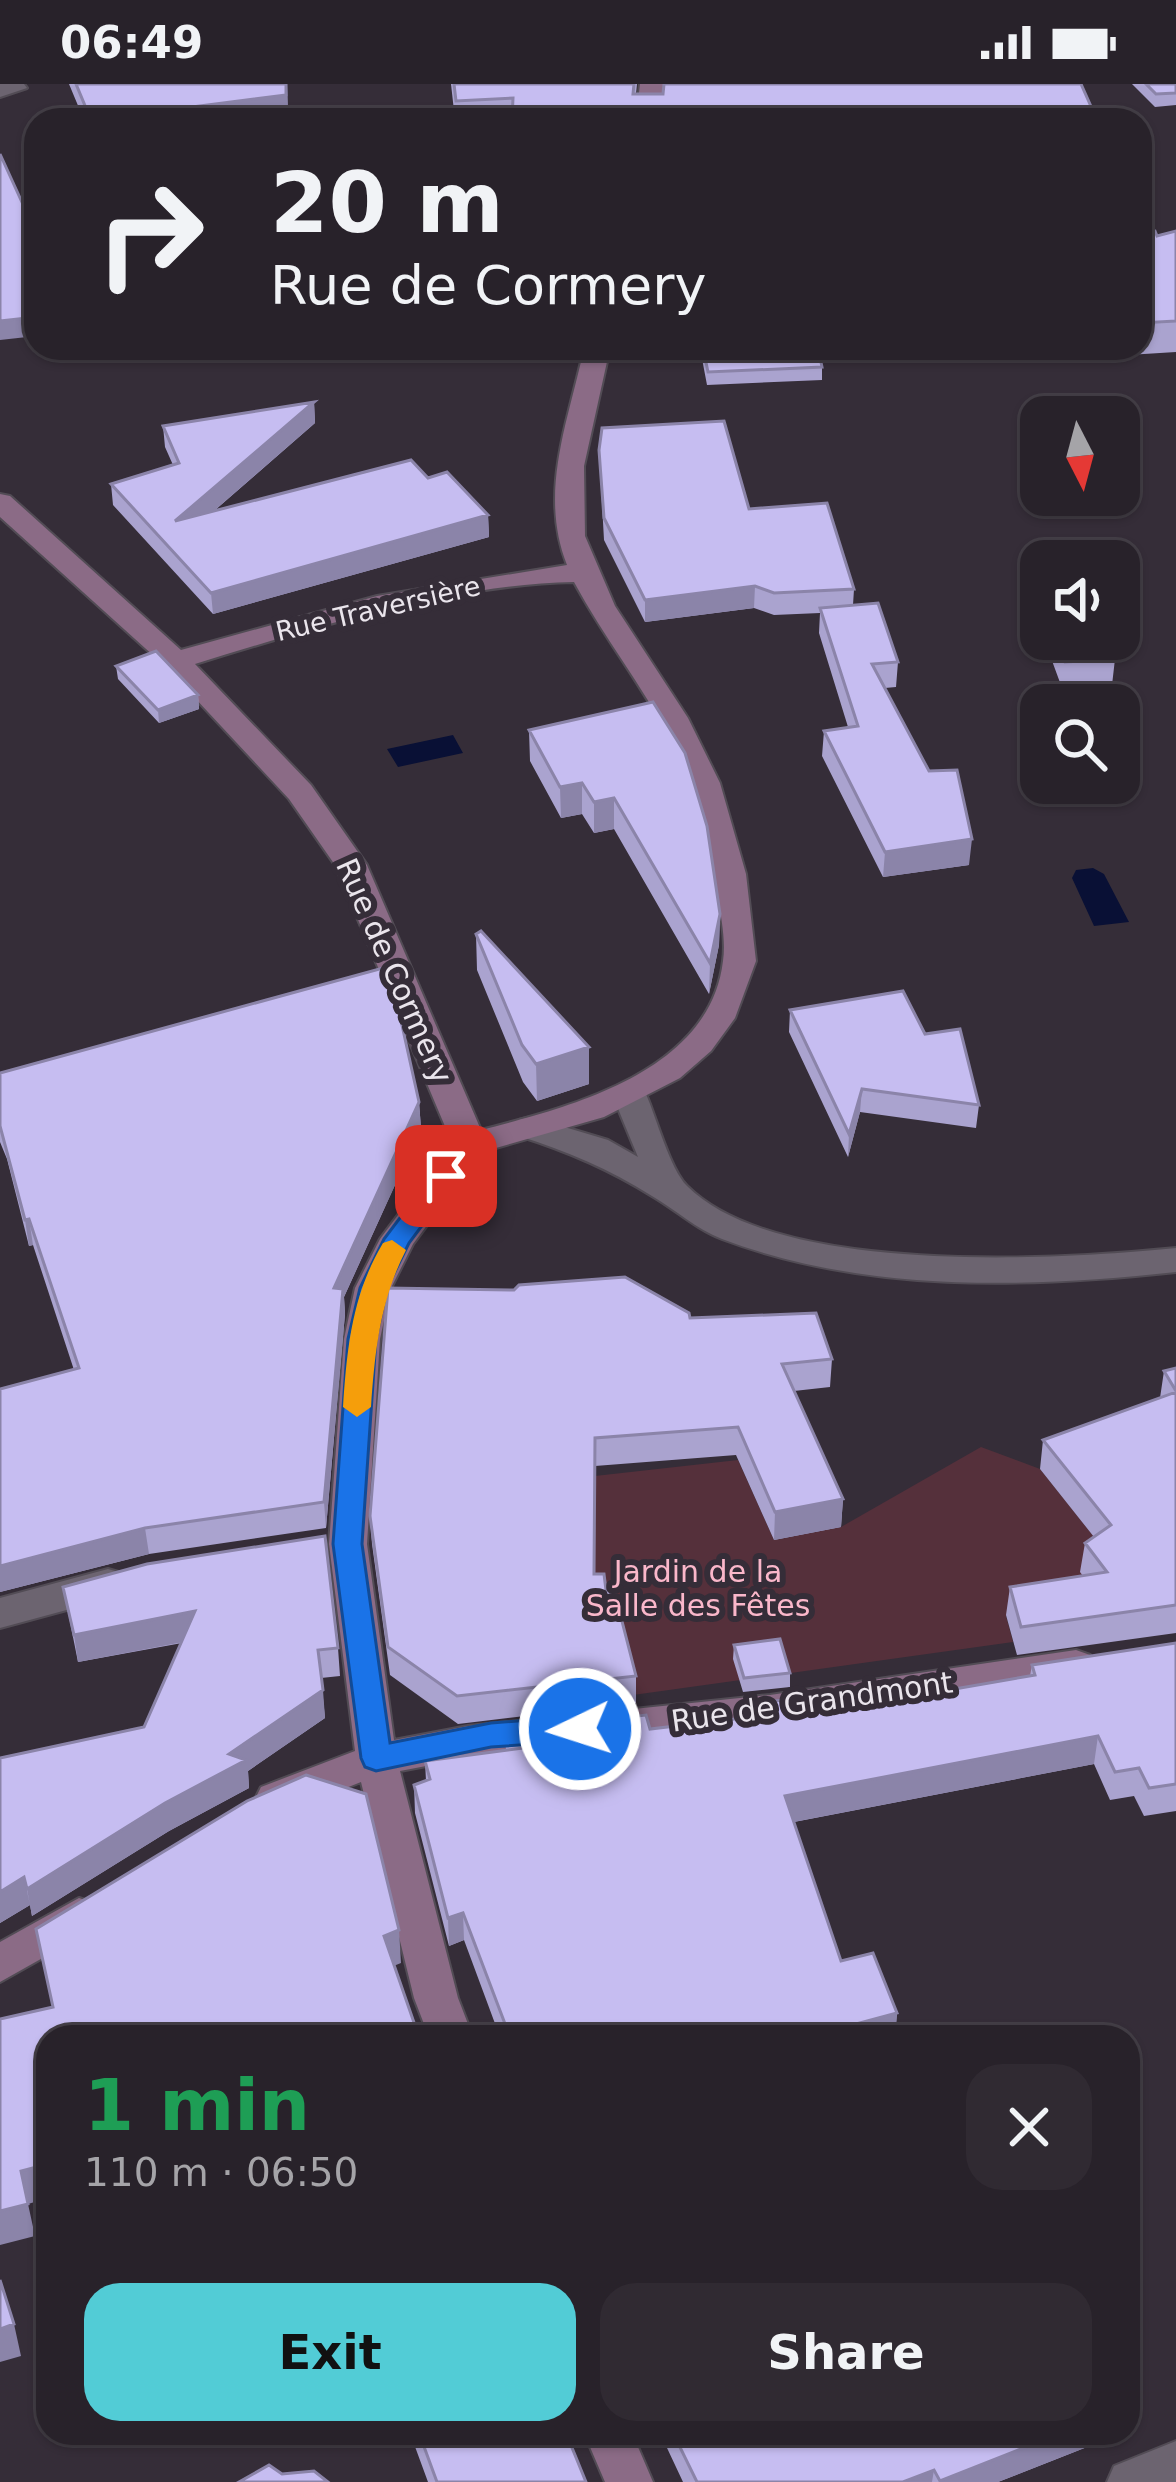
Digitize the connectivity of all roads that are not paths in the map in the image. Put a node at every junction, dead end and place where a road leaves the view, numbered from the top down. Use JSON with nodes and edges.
{"nodes":[{"id":1,"x":595,"y":360,"type":"edge"},
{"id":2,"x":0,"y":502,"type":"edge"},
{"id":3,"x":584,"y":572,"type":"junction"},
{"id":4,"x":176,"y":661,"type":"junction"},
{"id":5,"x":629,"y":1094,"type":"junction"},
{"id":6,"x":531,"y":1128,"type":"junction"},
{"id":7,"x":470,"y":1144,"type":"junction"},
{"id":8,"x":669,"y":1190,"type":"junction"},
{"id":9,"x":1176,"y":1259,"type":"edge"},
{"id":10,"x":150,"y":1573,"type":"edge"},
{"id":11,"x":0,"y":1613,"type":"edge"},
{"id":12,"x":1111,"y":1661,"type":"edge"},
{"id":13,"x":376,"y":1758,"type":"junction"},
{"id":14,"x":237,"y":1819,"type":"edge"},
{"id":15,"x":118,"y":1891,"type":"edge"},
{"id":16,"x":0,"y":1964,"type":"edge"},
{"id":17,"x":446,"y":2025,"type":"edge"},
{"id":18,"x":613,"y":2445,"type":"edge"},
{"id":19,"x":1176,"y":2464,"type":"edge"},
{"id":20,"x":629,"y":2482,"type":"edge"},
{"id":21,"x":1131,"y":2482,"type":"edge"}],
"edges":[{"from":1,"to":3,"type":"main road"},
{"from":2,"to":4,"type":"main road","name":"Rue de Cormery"},
{"from":3,"to":4,"type":"main road","name":"Rue Traversière"},
{"from":3,"to":5,"type":"main road"},
{"from":4,"to":7,"type":"main road","name":"Rue de Cormery"},
{"from":5,"to":6,"type":"main road"},
{"from":5,"to":8,"type":"street"},
{"from":6,"to":7,"type":"main road"},
{"from":6,"to":8,"type":"street"},
{"from":7,"to":13,"type":"main road"},
{"from":8,"to":9,"type":"street"},
{"from":10,"to":11,"type":"street"},
{"from":12,"to":13,"type":"main road","name":"Rue de Grandmont"},
{"from":13,"to":14,"type":"main road","name":"Rue de Grandmont"},
{"from":13,"to":17,"type":"main road"},
{"from":15,"to":16,"type":"main road"},
{"from":18,"to":20,"type":"main road"},
{"from":19,"to":21,"type":"street"}]}
